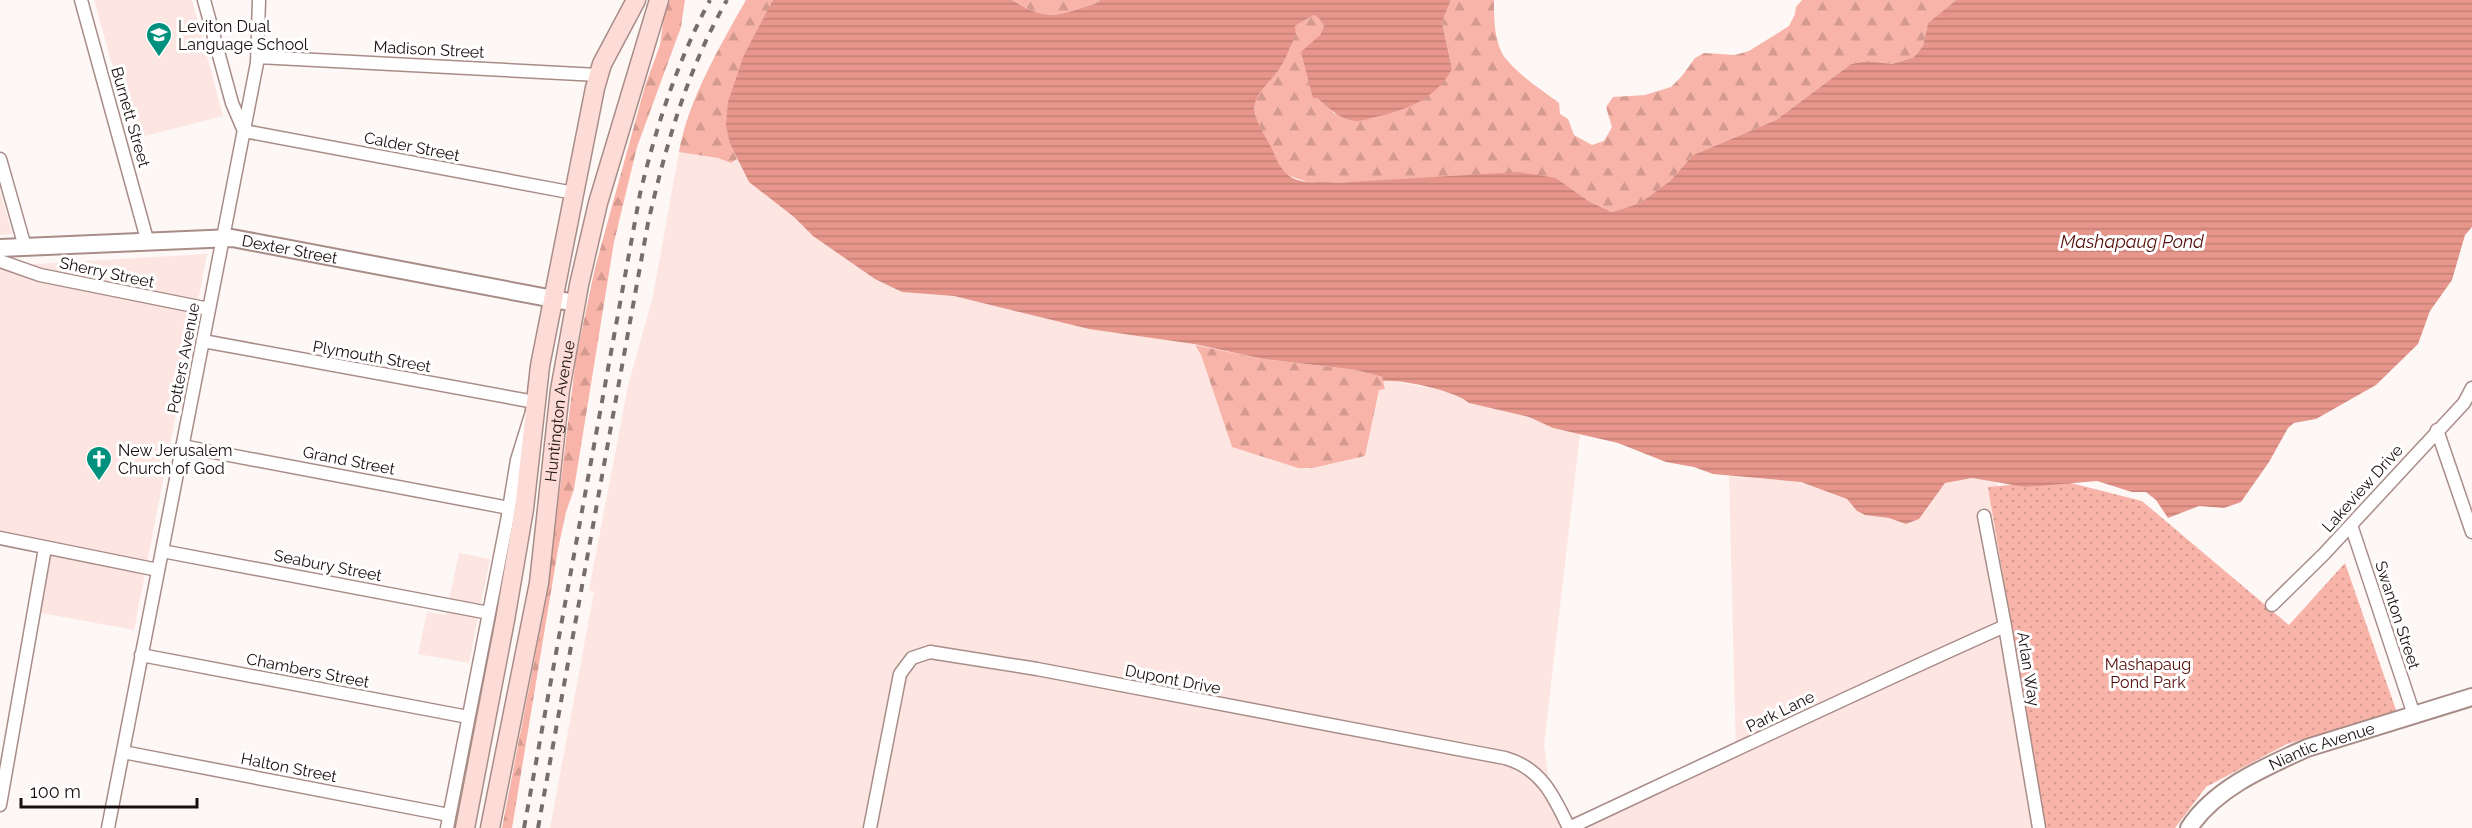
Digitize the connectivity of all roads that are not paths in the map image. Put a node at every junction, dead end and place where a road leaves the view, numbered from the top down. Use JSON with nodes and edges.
{"nodes":[{"id":1,"x":81,"y":0,"type":"edge"},
{"id":2,"x":204,"y":0,"type":"edge"},
{"id":3,"x":259,"y":0,"type":"edge"},
{"id":4,"x":636,"y":0,"type":"edge"},
{"id":5,"x":659,"y":0,"type":"edge"},
{"id":6,"x":258,"y":57,"type":"junction"},
{"id":7,"x":598,"y":75,"type":"junction"},
{"id":8,"x":244,"y":131,"type":"junction"},
{"id":9,"x":0,"y":159,"type":"edge"},
{"id":10,"x":574,"y":193,"type":"junction"},
{"id":11,"x":223,"y":238,"type":"junction"},
{"id":12,"x":148,"y":243,"type":"junction"},
{"id":13,"x":25,"y":247,"type":"junction"},
{"id":14,"x":0,"y":248,"type":"edge"},
{"id":15,"x":0,"y":261,"type":"edge"},
{"id":16,"x":553,"y":298,"type":"junction"},
{"id":17,"x":575,"y":303,"type":"junction"},
{"id":18,"x":209,"y":309,"type":"junction"},
{"id":19,"x":203,"y":341,"type":"junction"},
{"id":20,"x":2472,"y":388,"type":"edge"},
{"id":21,"x":535,"y":402,"type":"junction"},
{"id":22,"x":2438,"y":430,"type":"junction"},
{"id":23,"x":182,"y":446,"type":"junction"},
{"id":24,"x":509,"y":508,"type":"junction"},
{"id":25,"x":1984,"y":516,"type":"dead end"},
{"id":26,"x":2351,"y":525,"type":"junction"},
{"id":27,"x":2472,"y":532,"type":"edge"},
{"id":28,"x":0,"y":538,"type":"edge"},
{"id":29,"x":45,"y":548,"type":"junction"},
{"id":30,"x":162,"y":551,"type":"junction"},
{"id":31,"x":158,"y":570,"type":"junction"},
{"id":32,"x":2272,"y":605,"type":"dead end"},
{"id":33,"x":489,"y":613,"type":"junction"},
{"id":34,"x":2006,"y":626,"type":"junction"},
{"id":35,"x":141,"y":656,"type":"junction"},
{"id":36,"x":2472,"y":697,"type":"edge"},
{"id":37,"x":2414,"y":715,"type":"junction"},
{"id":38,"x":468,"y":717,"type":"junction"},
{"id":39,"x":123,"y":752,"type":"junction"},
{"id":40,"x":0,"y":805,"type":"edge"},
{"id":41,"x":449,"y":815,"type":"junction"},
{"id":42,"x":108,"y":828,"type":"edge"},
{"id":43,"x":447,"y":828,"type":"edge"},
{"id":44,"x":465,"y":828,"type":"edge"},
{"id":45,"x":490,"y":828,"type":"edge"},
{"id":46,"x":870,"y":828,"type":"edge"},
{"id":47,"x":1569,"y":828,"type":"edge"},
{"id":48,"x":2039,"y":828,"type":"edge"},
{"id":49,"x":2189,"y":828,"type":"edge"}],
"edges":[{"from":1,"to":12,"type":"street","name":"Burnett Street"},
{"from":2,"to":8,"type":"street"},
{"from":3,"to":6,"type":"street","name":"Potters Avenue"},
{"from":4,"to":7,"type":"main road","name":"Huntington Avenue"},
{"from":5,"to":17,"type":"main road","name":"Huntington Avenue"},
{"from":6,"to":7,"type":"street","name":"Madison Street"},
{"from":6,"to":8,"type":"street","name":"Potters Avenue"},
{"from":7,"to":10,"type":"main road","name":"Huntington Avenue"},
{"from":8,"to":10,"type":"street","name":"Calder Street"},
{"from":8,"to":11,"type":"street","name":"Potters Avenue"},
{"from":9,"to":13,"type":"street"},
{"from":10,"to":16,"type":"main road","name":"Huntington Avenue"},
{"from":11,"to":12,"type":"street","name":"Dexter Street"},
{"from":11,"to":16,"type":"street","name":"Dexter Street"},
{"from":11,"to":18,"type":"street","name":"Potters Avenue"},
{"from":12,"to":13,"type":"street","name":"Dexter Street"},
{"from":13,"to":14,"type":"street","name":"Dexter Street"},
{"from":15,"to":18,"type":"street","name":"Sherry Street"},
{"from":16,"to":17,"type":"street","name":"Dexter Street"},
{"from":16,"to":21,"type":"main road","name":"Huntington Avenue"},
{"from":17,"to":45,"type":"main road","name":"Huntington Avenue"},
{"from":18,"to":19,"type":"street","name":"Potters Avenue"},
{"from":19,"to":21,"type":"street","name":"Plymouth Street"},
{"from":19,"to":23,"type":"street","name":"Potters Avenue"},
{"from":20,"to":22,"type":"street","name":"Lakeview Drive"},
{"from":21,"to":24,"type":"street","name":"Huntington Avenue"},
{"from":21,"to":44,"type":"main road","name":"Huntington Avenue"},
{"from":22,"to":26,"type":"street","name":"Lakeview Drive"},
{"from":22,"to":27,"type":"street"},
{"from":23,"to":24,"type":"street","name":"Grand Street"},
{"from":23,"to":30,"type":"street","name":"Potters Avenue"},
{"from":24,"to":33,"type":"street","name":"Huntington Avenue"},
{"from":25,"to":34,"type":"street","name":"Arlan Way"},
{"from":26,"to":32,"type":"street","name":"Lakeview Drive"},
{"from":26,"to":37,"type":"street","name":"Swanton Street"},
{"from":28,"to":29,"type":"street"},
{"from":29,"to":31,"type":"street"},
{"from":29,"to":40,"type":"street"},
{"from":30,"to":31,"type":"street","name":"Potters Avenue"},
{"from":30,"to":33,"type":"street","name":"Seabury Street"},
{"from":31,"to":35,"type":"street","name":"Potters Avenue"},
{"from":33,"to":38,"type":"street","name":"Huntington Avenue"},
{"from":34,"to":47,"type":"street","name":"Park Lane"},
{"from":34,"to":48,"type":"street","name":"Arlan Way"},
{"from":35,"to":38,"type":"street","name":"Chambers Street"},
{"from":35,"to":39,"type":"street","name":"Potters Avenue"},
{"from":36,"to":37,"type":"street","name":"Niantic Avenue"},
{"from":37,"to":49,"type":"street","name":"Niantic Avenue"},
{"from":38,"to":41,"type":"street","name":"Huntington Avenue"},
{"from":39,"to":41,"type":"street","name":"Halton Street"},
{"from":39,"to":42,"type":"street","name":"Potters Avenue"},
{"from":41,"to":43,"type":"street","name":"Huntington Avenue"},
{"from":46,"to":47,"type":"street","name":"Dupont Drive"}]}
